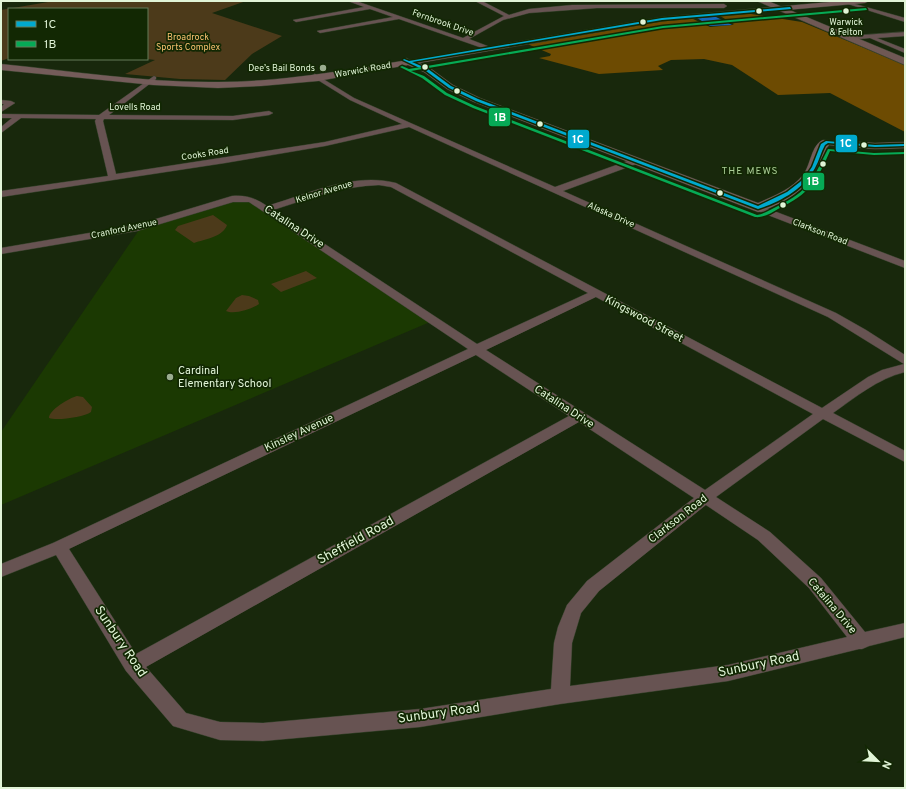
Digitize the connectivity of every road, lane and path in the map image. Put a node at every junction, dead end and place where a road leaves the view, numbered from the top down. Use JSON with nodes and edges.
{"nodes":[{"id":1,"x":351,"y":1,"type":"edge"},
{"id":2,"x":478,"y":1,"type":"edge"},
{"id":3,"x":561,"y":1,"type":"edge"},
{"id":4,"x":761,"y":1,"type":"edge"},
{"id":5,"x":842,"y":1,"type":"edge"},
{"id":6,"x":866,"y":1,"type":"edge"},
{"id":7,"x":850,"y":3,"type":"junction"},
{"id":8,"x":724,"y":6,"type":"dead end"},
{"id":9,"x":780,"y":6,"type":"edge"},
{"id":10,"x":572,"y":7,"type":"junction"},
{"id":11,"x":371,"y":8,"type":"junction"},
{"id":12,"x":507,"y":16,"type":"junction"},
{"id":13,"x":399,"y":17,"type":"junction"},
{"id":14,"x":296,"y":20,"type":"dead end"},
{"id":15,"x":905,"y":20,"type":"edge"},
{"id":16,"x":320,"y":31,"type":"dead end"},
{"id":17,"x":905,"y":34,"type":"edge"},
{"id":18,"x":871,"y":36,"type":"junction"},
{"id":19,"x":858,"y":37,"type":"junction"},
{"id":20,"x":848,"y":38,"type":"junction"},
{"id":21,"x":464,"y":39,"type":"junction"},
{"id":22,"x":486,"y":47,"type":"junction"},
{"id":23,"x":905,"y":51,"type":"edge"},
{"id":24,"x":905,"y":57,"type":"edge"},
{"id":25,"x":406,"y":61,"type":"junction"},
{"id":26,"x":905,"y":62,"type":"edge"},
{"id":27,"x":1,"y":66,"type":"edge"},
{"id":28,"x":316,"y":77,"type":"junction"},
{"id":29,"x":152,"y":80,"type":"junction"},
{"id":30,"x":1,"y":102,"type":"edge"},
{"id":31,"x":1,"y":110,"type":"edge"},
{"id":32,"x":269,"y":113,"type":"dead end"},
{"id":33,"x":1,"y":116,"type":"edge"},
{"id":34,"x":18,"y":117,"type":"junction"},
{"id":35,"x":101,"y":117,"type":"junction"},
{"id":36,"x":410,"y":125,"type":"junction"},
{"id":37,"x":1,"y":131,"type":"edge"},
{"id":38,"x":905,"y":145,"type":"edge"},
{"id":39,"x":636,"y":161,"type":"junction"},
{"id":40,"x":113,"y":178,"type":"junction"},
{"id":41,"x":382,"y":182,"type":"joint"},
{"id":42,"x":556,"y":190,"type":"junction"},
{"id":43,"x":1,"y":194,"type":"edge"},
{"id":44,"x":244,"y":198,"type":"joint"},
{"id":45,"x":758,"y":208,"type":"junction"},
{"id":46,"x":267,"y":209,"type":"junction"},
{"id":47,"x":1,"y":251,"type":"edge"},
{"id":48,"x":905,"y":264,"type":"edge"},
{"id":49,"x":596,"y":293,"type":"junction"},
{"id":50,"x":477,"y":349,"type":"junction"},
{"id":51,"x":905,"y":361,"type":"edge"},
{"id":52,"x":905,"y":368,"type":"edge"},
{"id":53,"x":822,"y":414,"type":"junction"},
{"id":54,"x":579,"y":416,"type":"junction"},
{"id":55,"x":905,"y":457,"type":"edge"},
{"id":56,"x":706,"y":497,"type":"junction"},
{"id":57,"x":59,"y":546,"type":"junction"},
{"id":58,"x":1,"y":571,"type":"edge"},
{"id":59,"x":905,"y":630,"type":"edge"},
{"id":60,"x":862,"y":642,"type":"junction"},
{"id":61,"x":133,"y":665,"type":"junction"},
{"id":62,"x":560,"y":696,"type":"junction"}],
"edges":[{"from":1,"to":11,"type":"street","name":"Fernbrook Drive"},
{"from":2,"to":12,"type":"street"},
{"from":3,"to":10,"type":"street"},
{"from":4,"to":9,"type":"main road"},
{"from":5,"to":9,"type":"main road","name":"Warwick Road"},
{"from":6,"to":7,"type":"main road","name":"Warwick Road"},
{"from":7,"to":9,"type":"main road","name":"Warwick Road"},
{"from":7,"to":15,"type":"street"},
{"from":8,"to":10,"type":"street"},
{"from":9,"to":19,"type":"main road"},
{"from":9,"to":20,"type":"main road"},
{"from":9,"to":22,"type":"main road","name":"Warwick Road"},
{"from":10,"to":12,"type":"street"},
{"from":11,"to":13,"type":"street","name":"Fernbrook Drive"},
{"from":11,"to":14,"type":"street"},
{"from":12,"to":21,"type":"street"},
{"from":13,"to":16,"type":"street"},
{"from":13,"to":21,"type":"street","name":"Fernbrook Drive"},
{"from":17,"to":18,"type":"street"},
{"from":18,"to":19,"type":"street"},
{"from":18,"to":23,"type":"street"},
{"from":19,"to":20,"type":"street"},
{"from":19,"to":24,"type":"main road"},
{"from":20,"to":26,"type":"main road"},
{"from":21,"to":22,"type":"street","name":"Fernbrook Drive"},
{"from":22,"to":25,"type":"main road","name":"Warwick Road"},
{"from":25,"to":28,"type":"main road","name":"Warwick Road"},
{"from":25,"to":39,"type":"main road","name":"Clarkson Road"},
{"from":27,"to":29,"type":"main road","name":"Warwick Road"},
{"from":28,"to":29,"type":"main road","name":"Warwick Road"},
{"from":28,"to":36,"type":"street","name":"Alaska Drive"},
{"from":29,"to":35,"type":"street"},
{"from":30,"to":31,"type":"street"},
{"from":32,"to":35,"type":"street","name":"Lovells Road"},
{"from":33,"to":34,"type":"street","name":"Lovells Road"},
{"from":34,"to":35,"type":"street","name":"Lovells Road"},
{"from":34,"to":37,"type":"street"},
{"from":35,"to":40,"type":"street"},
{"from":36,"to":40,"type":"street","name":"Cooks Road"},
{"from":36,"to":42,"type":"street","name":"Alaska Drive"},
{"from":38,"to":45,"type":"main road"},
{"from":39,"to":42,"type":"street"},
{"from":39,"to":45,"type":"main road","name":"Clarkson Road"},
{"from":40,"to":43,"type":"street","name":"Cooks Road"},
{"from":41,"to":46,"type":"street","name":"Kelnor Avenue"},
{"from":41,"to":49,"type":"street","name":"Kingswood Street"},
{"from":42,"to":51,"type":"street","name":"Alaska Drive"},
{"from":44,"to":46,"type":"street","name":"Catalina Drive"},
{"from":44,"to":47,"type":"street","name":"Cranford Avenue"},
{"from":45,"to":48,"type":"street","name":"Clarkson Road"},
{"from":46,"to":50,"type":"street","name":"Catalina Drive"},
{"from":49,"to":50,"type":"street","name":"Kinsley Avenue"},
{"from":49,"to":53,"type":"street","name":"Kingswood Street"},
{"from":50,"to":54,"type":"street","name":"Catalina Drive"},
{"from":50,"to":57,"type":"street","name":"Kinsley Avenue"},
{"from":52,"to":53,"type":"street","name":"Clarkson Road"},
{"from":53,"to":55,"type":"street","name":"Kingswood Street"},
{"from":53,"to":56,"type":"street","name":"Clarkson Road"},
{"from":54,"to":56,"type":"street","name":"Catalina Drive"},
{"from":54,"to":61,"type":"street","name":"Sheffield Road"},
{"from":56,"to":60,"type":"street","name":"Catalina Drive"},
{"from":56,"to":62,"type":"street","name":"Clarkson Road"},
{"from":57,"to":58,"type":"street","name":"Kinsley Avenue"},
{"from":57,"to":61,"type":"street","name":"Sunbury Road"},
{"from":59,"to":60,"type":"street","name":"Sunbury Road"},
{"from":60,"to":62,"type":"street","name":"Sunbury Road"},
{"from":61,"to":62,"type":"street","name":"Sunbury Road"}]}
